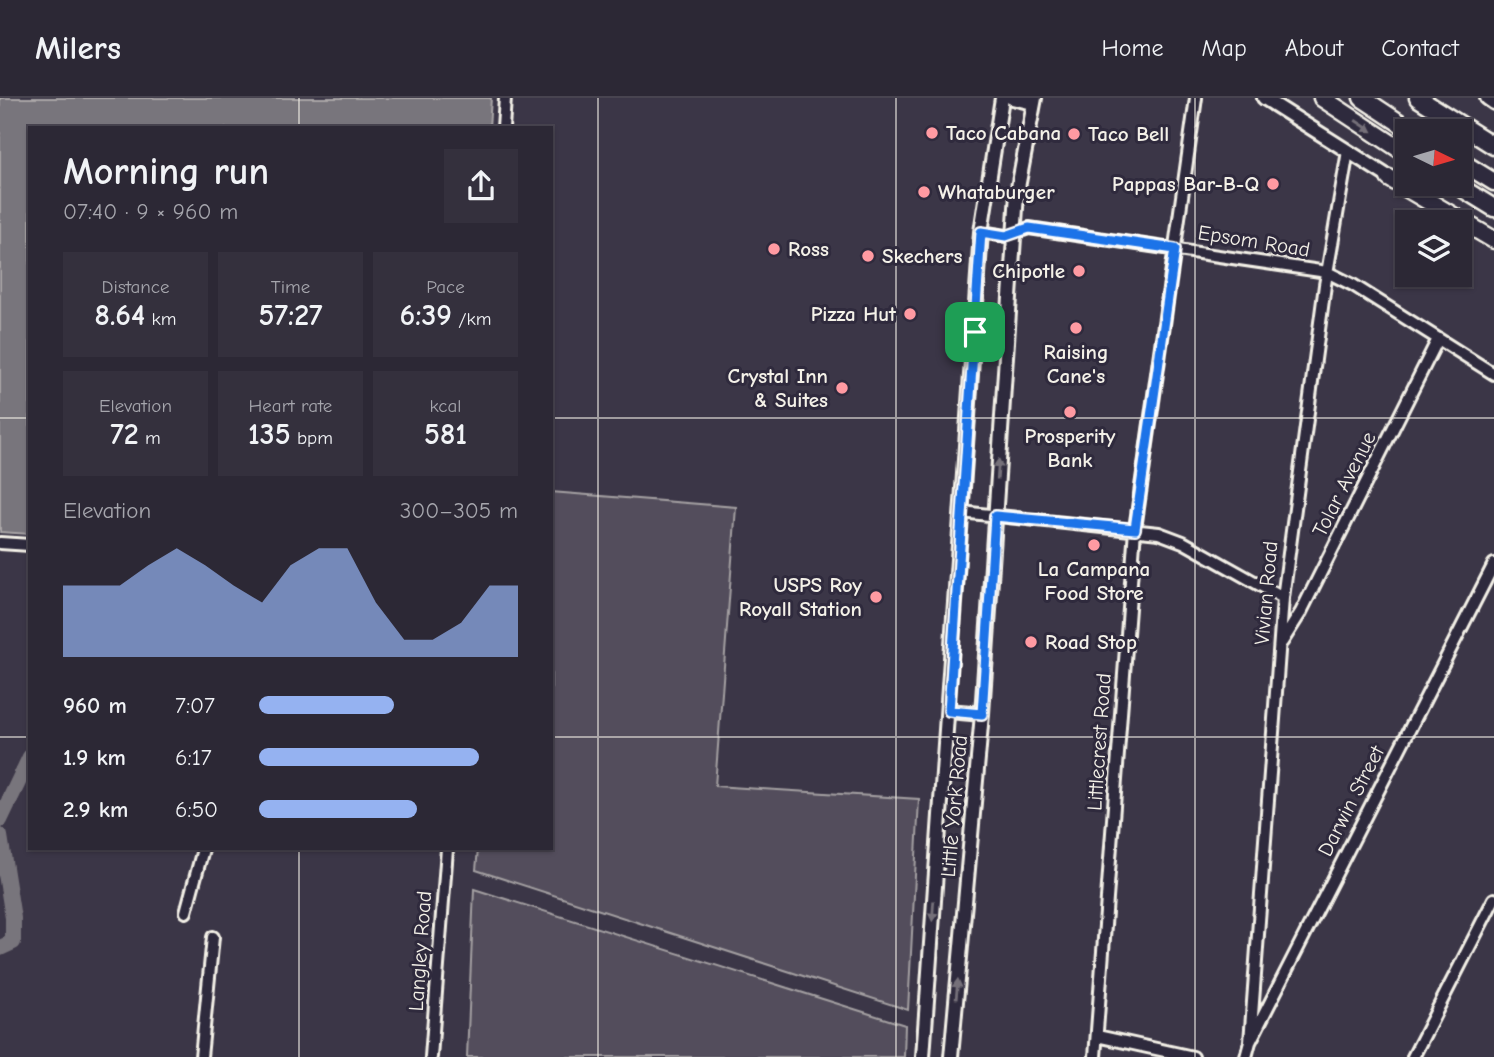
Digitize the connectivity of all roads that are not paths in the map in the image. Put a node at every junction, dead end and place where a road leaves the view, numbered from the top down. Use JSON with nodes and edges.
{"nodes":[{"id":1,"x":505,"y":98,"type":"edge"},
{"id":2,"x":1002,"y":98,"type":"edge"},
{"id":3,"x":1012,"y":98,"type":"edge"},
{"id":4,"x":1196,"y":98,"type":"edge"},
{"id":5,"x":1264,"y":98,"type":"edge"},
{"id":6,"x":1322,"y":98,"type":"edge"},
{"id":7,"x":1362,"y":98,"type":"edge"},
{"id":8,"x":1418,"y":98,"type":"edge"},
{"id":9,"x":1486,"y":98,"type":"edge"},
{"id":10,"x":1034,"y":101,"type":"edge"},
{"id":11,"x":1494,"y":103,"type":"edge"},
{"id":12,"x":1395,"y":120,"type":"edge"},
{"id":13,"x":503,"y":126,"type":"edge"},
{"id":14,"x":1395,"y":146,"type":"edge"},
{"id":15,"x":1494,"y":146,"type":"edge"},
{"id":16,"x":1348,"y":151,"type":"junction"},
{"id":17,"x":1472,"y":168,"type":"edge"},
{"id":18,"x":1389,"y":178,"type":"junction"},
{"id":19,"x":1494,"y":182,"type":"edge"},
{"id":20,"x":1472,"y":194,"type":"edge"},
{"id":21,"x":1494,"y":208,"type":"edge"},
{"id":22,"x":1438,"y":210,"type":"edge"},
{"id":23,"x":981,"y":232,"type":"junction"},
{"id":24,"x":1014,"y":233,"type":"junction"},
{"id":25,"x":1472,"y":233,"type":"edge"},
{"id":26,"x":1494,"y":240,"type":"edge"},
{"id":27,"x":1494,"y":248,"type":"edge"},
{"id":28,"x":1175,"y":249,"type":"junction"},
{"id":29,"x":1327,"y":272,"type":"junction"},
{"id":30,"x":1438,"y":340,"type":"junction"},
{"id":31,"x":1494,"y":374,"type":"edge"},
{"id":32,"x":961,"y":512,"type":"junction"},
{"id":33,"x":995,"y":516,"type":"junction"},
{"id":34,"x":1135,"y":529,"type":"junction"},
{"id":35,"x":0,"y":543,"type":"edge"},
{"id":36,"x":28,"y":545,"type":"edge"},
{"id":37,"x":1494,"y":564,"type":"edge"},
{"id":38,"x":1283,"y":598,"type":"junction"},
{"id":39,"x":1281,"y":644,"type":"junction"},
{"id":40,"x":949,"y":711,"type":"junction"},
{"id":41,"x":982,"y":714,"type":"junction"},
{"id":42,"x":203,"y":850,"type":"edge"},
{"id":43,"x":447,"y":850,"type":"edge"},
{"id":44,"x":1494,"y":898,"type":"edge"},
{"id":45,"x":186,"y":912,"type":"dead end"},
{"id":46,"x":213,"y":937,"type":"dead end"},
{"id":47,"x":1097,"y":1036,"type":"junction"},
{"id":48,"x":1250,"y":1042,"type":"junction"},
{"id":49,"x":201,"y":1057,"type":"edge"},
{"id":50,"x":431,"y":1057,"type":"edge"},
{"id":51,"x":923,"y":1057,"type":"edge"},
{"id":52,"x":951,"y":1057,"type":"edge"},
{"id":53,"x":1095,"y":1057,"type":"edge"},
{"id":54,"x":1193,"y":1057,"type":"edge"},
{"id":55,"x":1246,"y":1057,"type":"edge"},
{"id":56,"x":1413,"y":1057,"type":"edge"}],
"edges":[{"from":1,"to":13,"type":"street"},
{"from":2,"to":23,"type":"main road","name":"Little York Road"},
{"from":3,"to":10,"type":"main road"},
{"from":4,"to":28,"type":"street","name":"Littlecrest Road"},
{"from":5,"to":16,"type":"main road"},
{"from":6,"to":14,"type":"highway","one_way":true},
{"from":7,"to":12,"type":"highway"},
{"from":8,"to":15,"type":"highway"},
{"from":9,"to":11,"type":"main road"},
{"from":10,"to":24,"type":"main road","name":"Little York Road"},
{"from":16,"to":18,"type":"main road"},
{"from":16,"to":29,"type":"street","name":"Vivian Road"},
{"from":17,"to":19,"type":"highway"},
{"from":18,"to":22,"type":"main road"},
{"from":18,"to":26,"type":"highway"},
{"from":20,"to":21,"type":"highway"},
{"from":23,"to":24,"type":"street","name":"Epsom Road"},
{"from":23,"to":32,"type":"main road","name":"Little York Road"},
{"from":24,"to":28,"type":"street","name":"Epsom Road"},
{"from":33,"to":24,"type":"main road","name":"Little York Road","one_way":true},
{"from":25,"to":27,"type":"main road"},
{"from":28,"to":29,"type":"street","name":"Epsom Road"},
{"from":28,"to":34,"type":"street","name":"Littlecrest Road"},
{"from":29,"to":30,"type":"street","name":"Epsom Road"},
{"from":29,"to":38,"type":"street","name":"Vivian Road"},
{"from":30,"to":31,"type":"street","name":"Epsom Road"},
{"from":30,"to":39,"type":"street","name":"Tolar Avenue"},
{"from":32,"to":33,"type":"street"},
{"from":32,"to":40,"type":"main road","name":"Little York Road"},
{"from":33,"to":34,"type":"street"},
{"from":33,"to":41,"type":"main road","name":"Little York Road"},
{"from":34,"to":38,"type":"street"},
{"from":34,"to":47,"type":"street","name":"Littlecrest Road"},
{"from":35,"to":36,"type":"street"},
{"from":37,"to":48,"type":"street","name":"Darwin Street"},
{"from":38,"to":39,"type":"street","name":"Vivian Road"},
{"from":39,"to":48,"type":"street","name":"Vivian Road"},
{"from":40,"to":41,"type":"main road"},
{"from":40,"to":51,"type":"main road","name":"Little York Road","one_way":true},
{"from":52,"to":41,"type":"main road","name":"Little York Road","one_way":true},
{"from":42,"to":45,"type":"street"},
{"from":43,"to":50,"type":"street","name":"Langley Road"},
{"from":44,"to":56,"type":"street"},
{"from":46,"to":49,"type":"street"},
{"from":47,"to":53,"type":"street","name":"Littlecrest Road"},
{"from":47,"to":54,"type":"street"},
{"from":48,"to":55,"type":"street","name":"Darwin Street"}]}
